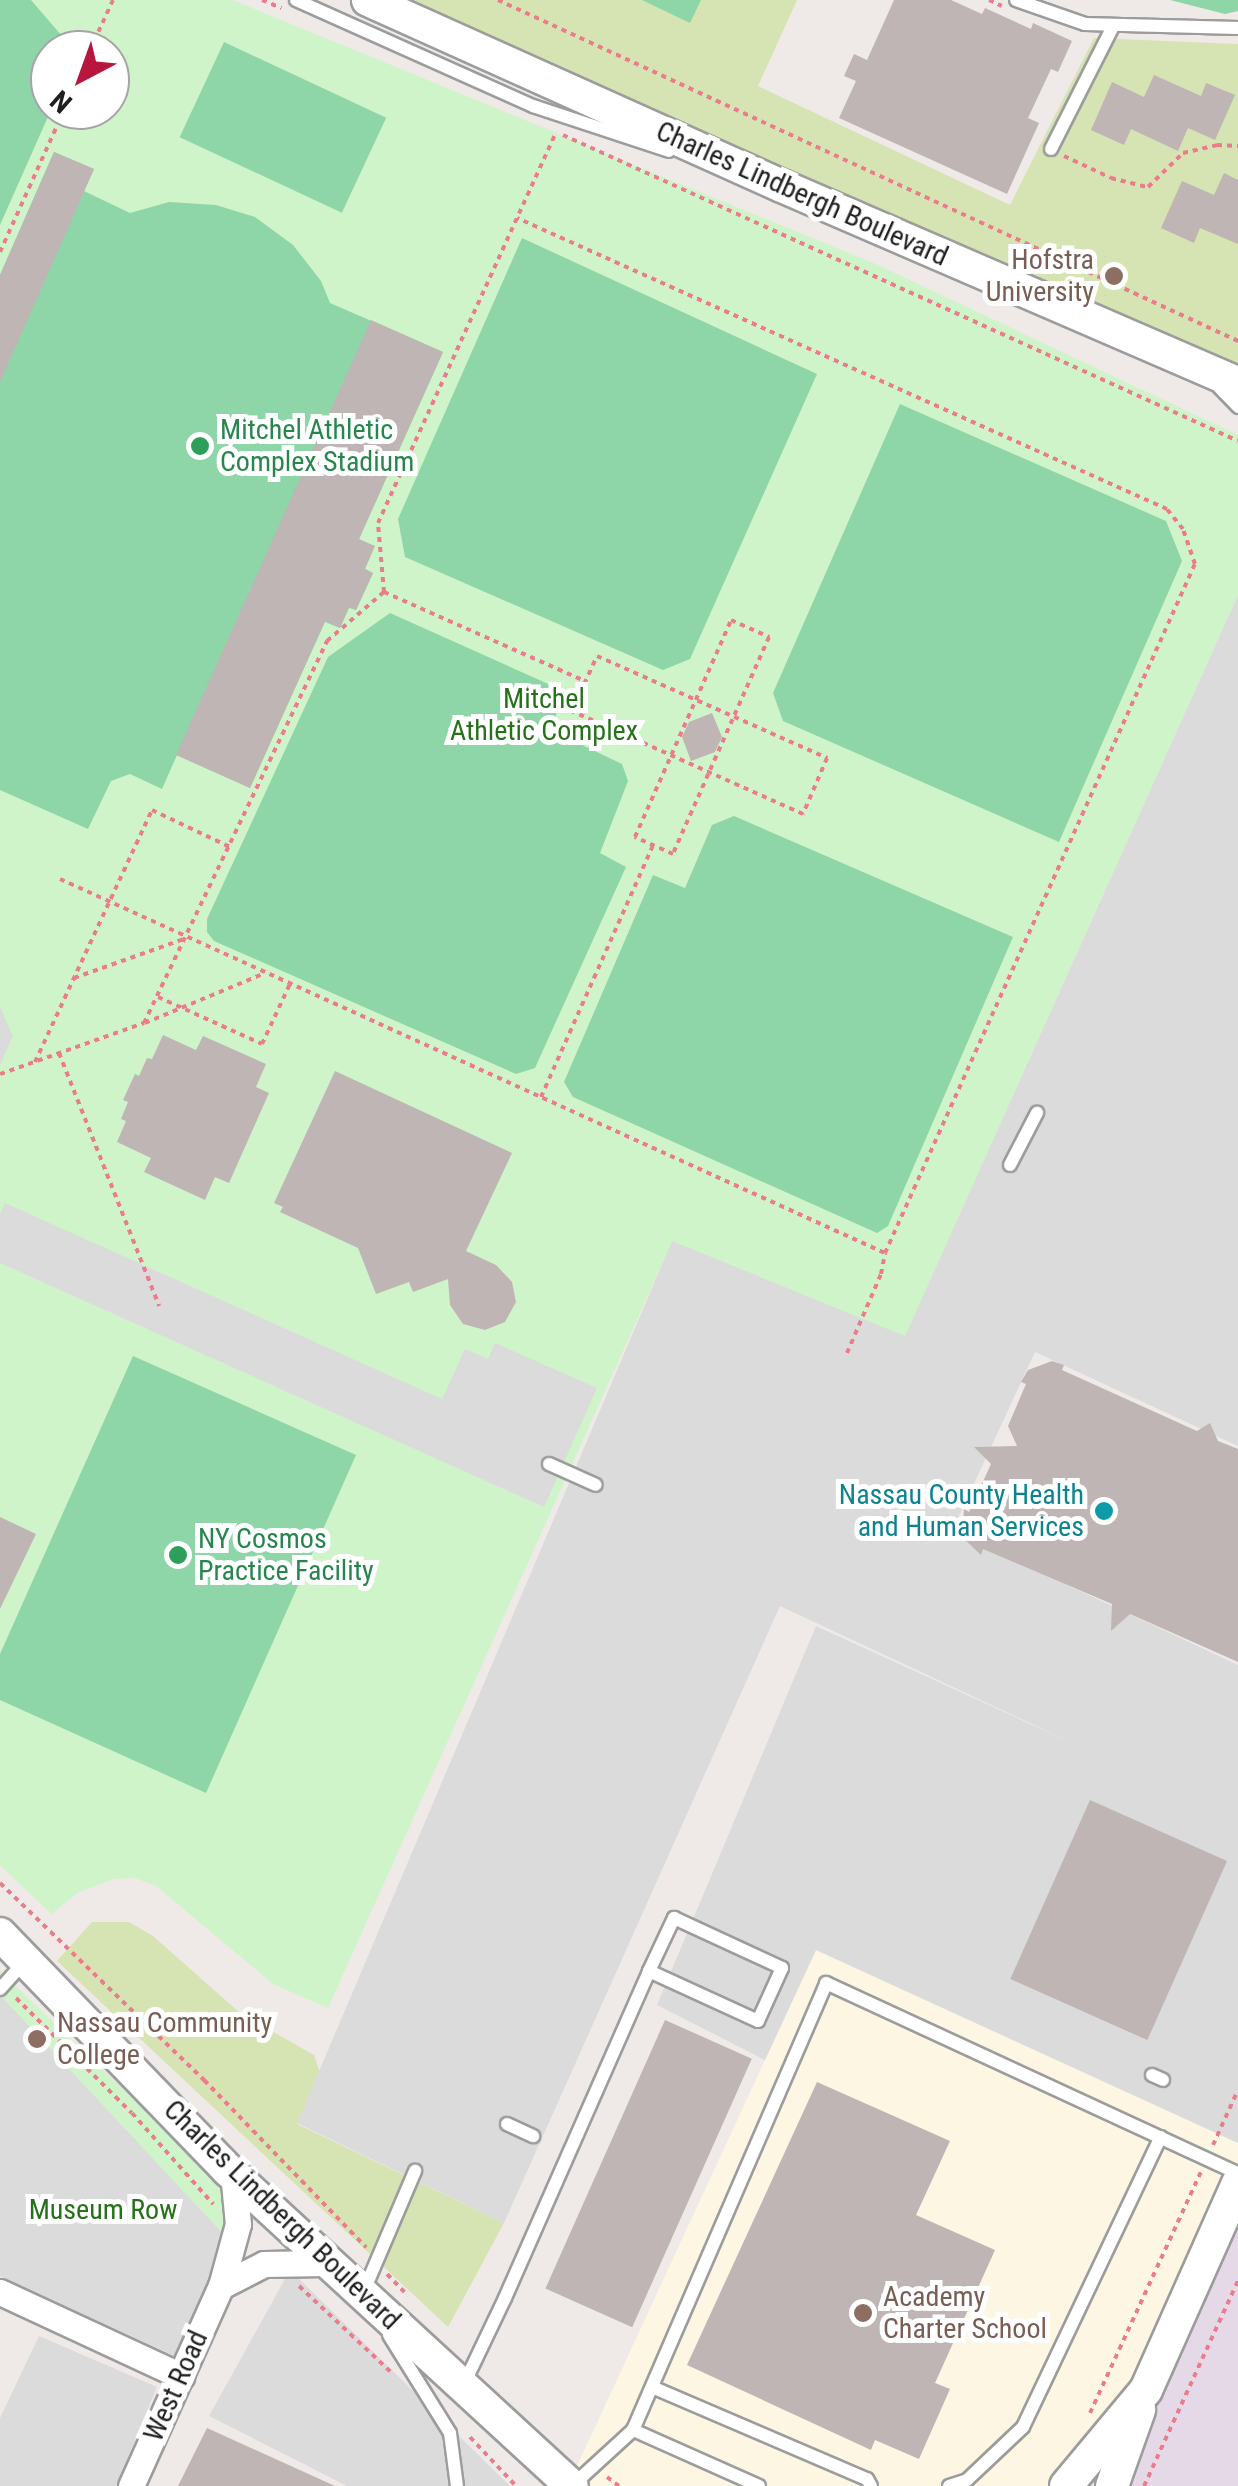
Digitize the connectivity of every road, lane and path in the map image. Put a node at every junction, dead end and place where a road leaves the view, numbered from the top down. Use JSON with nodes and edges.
{"nodes":[{"id":1,"x":113,"y":0,"type":"edge"},
{"id":2,"x":262,"y":0,"type":"edge"},
{"id":3,"x":296,"y":0,"type":"edge"},
{"id":4,"x":368,"y":0,"type":"edge"},
{"id":5,"x":498,"y":0,"type":"edge"},
{"id":6,"x":1016,"y":0,"type":"edge"},
{"id":7,"x":297,"y":16,"type":"dead end"},
{"id":8,"x":1112,"y":26,"type":"junction"},
{"id":9,"x":1238,"y":28,"type":"edge"},
{"id":10,"x":99,"y":30,"type":"edge"},
{"id":11,"x":55,"y":130,"type":"edge"},
{"id":12,"x":1238,"y":146,"type":"edge"},
{"id":13,"x":1051,"y":149,"type":"joint"},
{"id":14,"x":782,"y":186,"type":"junction"},
{"id":15,"x":517,"y":218,"type":"junction"},
{"id":16,"x":0,"y":252,"type":"edge"},
{"id":17,"x":1238,"y":340,"type":"edge"},
{"id":18,"x":1197,"y":365,"type":"junction"},
{"id":19,"x":1238,"y":383,"type":"edge"},
{"id":20,"x":1238,"y":407,"type":"edge"},
{"id":21,"x":1238,"y":441,"type":"edge"},
{"id":22,"x":384,"y":592,"type":"junction"},
{"id":23,"x":585,"y":681,"type":"junction"},
{"id":24,"x":695,"y":700,"type":"junction"},
{"id":25,"x":734,"y":717,"type":"junction"},
{"id":26,"x":670,"y":756,"type":"junction"},
{"id":27,"x":709,"y":773,"type":"junction"},
{"id":28,"x":653,"y":845,"type":"junction"},
{"id":29,"x":230,"y":847,"type":"junction"},
{"id":30,"x":60,"y":879,"type":"dead end"},
{"id":31,"x":109,"y":902,"type":"junction"},
{"id":32,"x":187,"y":938,"type":"junction"},
{"id":33,"x":265,"y":973,"type":"junction"},
{"id":34,"x":74,"y":978,"type":"junction"},
{"id":35,"x":290,"y":984,"type":"junction"},
{"id":36,"x":158,"y":997,"type":"junction"},
{"id":37,"x":182,"y":1008,"type":"junction"},
{"id":38,"x":144,"y":1023,"type":"junction"},
{"id":39,"x":59,"y":1053,"type":"junction"},
{"id":40,"x":35,"y":1062,"type":"junction"},
{"id":41,"x":0,"y":1074,"type":"edge"},
{"id":42,"x":541,"y":1097,"type":"junction"},
{"id":43,"x":1037,"y":1113,"type":"dead end"},
{"id":44,"x":1010,"y":1165,"type":"dead end"},
{"id":45,"x":885,"y":1253,"type":"junction"},
{"id":46,"x":159,"y":1306,"type":"dead end"},
{"id":47,"x":847,"y":1353,"type":"dead end"},
{"id":48,"x":549,"y":1464,"type":"dead end"},
{"id":49,"x":596,"y":1486,"type":"dead end"},
{"id":50,"x":0,"y":1883,"type":"edge"},
{"id":51,"x":0,"y":1934,"type":"edge"},
{"id":52,"x":26,"y":1960,"type":"junction"},
{"id":53,"x":649,"y":1971,"type":"junction"},
{"id":54,"x":0,"y":1990,"type":"edge"},
{"id":55,"x":1238,"y":2090,"type":"edge"},
{"id":56,"x":507,"y":2124,"type":"dead end"},
{"id":57,"x":533,"y":2136,"type":"dead end"},
{"id":58,"x":1161,"y":2137,"type":"junction"},
{"id":59,"x":1207,"y":2159,"type":"junction"},
{"id":60,"x":414,"y":2171,"type":"dead end"},
{"id":61,"x":1238,"y":2173,"type":"edge"},
{"id":62,"x":234,"y":2174,"type":"junction"},
{"id":63,"x":1238,"y":2182,"type":"edge"},
{"id":64,"x":377,"y":2261,"type":"junction"},
{"id":65,"x":326,"y":2263,"type":"junction"},
{"id":66,"x":1238,"y":2280,"type":"edge"},
{"id":67,"x":222,"y":2286,"type":"junction"},
{"id":68,"x":0,"y":2292,"type":"edge"},
{"id":69,"x":362,"y":2295,"type":"junction"},
{"id":70,"x":418,"y":2306,"type":"dead end"},
{"id":71,"x":181,"y":2376,"type":"junction"},
{"id":72,"x":463,"y":2386,"type":"junction"},
{"id":73,"x":652,"y":2387,"type":"junction"},
{"id":74,"x":1146,"y":2390,"type":"junction"},
{"id":75,"x":1085,"y":2423,"type":"dead end"},
{"id":76,"x":633,"y":2430,"type":"junction"},
{"id":77,"x":579,"y":2480,"type":"edge"},
{"id":78,"x":131,"y":2486,"type":"edge"},
{"id":79,"x":457,"y":2486,"type":"edge"},
{"id":80,"x":619,"y":2486,"type":"edge"},
{"id":81,"x":759,"y":2486,"type":"edge"},
{"id":82,"x":871,"y":2486,"type":"edge"},
{"id":83,"x":949,"y":2486,"type":"edge"},
{"id":84,"x":1066,"y":2486,"type":"edge"},
{"id":85,"x":1112,"y":2486,"type":"edge"},
{"id":86,"x":1144,"y":2486,"type":"edge"}],
"edges":[{"from":1,"to":10,"type":"path"},
{"from":2,"to":7,"type":"path"},
{"from":3,"to":14,"type":"lane"},
{"from":4,"to":14,"type":"street","name":"Charles Lindbergh Boulevard"},
{"from":5,"to":17,"type":"path"},
{"from":6,"to":8,"type":"lane"},
{"from":8,"to":9,"type":"lane"},
{"from":8,"to":13,"type":"lane"},
{"from":11,"to":16,"type":"path"},
{"from":12,"to":13,"type":"path"},
{"from":14,"to":18,"type":"street","name":"Charles Lindbergh Boulevard"},
{"from":15,"to":21,"type":"path"},
{"from":15,"to":22,"type":"path"},
{"from":15,"to":45,"type":"path"},
{"from":18,"to":19,"type":"street","name":"Charles Lindbergh Boulevard"},
{"from":18,"to":20,"type":"lane"},
{"from":22,"to":23,"type":"path"},
{"from":22,"to":29,"type":"path"},
{"from":23,"to":24,"type":"path"},
{"from":23,"to":26,"type":"path"},
{"from":24,"to":25,"type":"path"},
{"from":24,"to":25,"type":"path"},
{"from":24,"to":26,"type":"path"},
{"from":25,"to":27,"type":"path"},
{"from":25,"to":27,"type":"path"},
{"from":26,"to":27,"type":"path"},
{"from":26,"to":28,"type":"path"},
{"from":27,"to":28,"type":"path"},
{"from":28,"to":42,"type":"path"},
{"from":29,"to":31,"type":"path"},
{"from":29,"to":32,"type":"path"},
{"from":30,"to":31,"type":"path"},
{"from":31,"to":32,"type":"path"},
{"from":31,"to":34,"type":"path"},
{"from":32,"to":33,"type":"path"},
{"from":32,"to":34,"type":"path"},
{"from":32,"to":36,"type":"path"},
{"from":33,"to":35,"type":"path"},
{"from":33,"to":37,"type":"path"},
{"from":34,"to":40,"type":"path"},
{"from":35,"to":37,"type":"path"},
{"from":35,"to":42,"type":"path"},
{"from":36,"to":37,"type":"path"},
{"from":36,"to":38,"type":"path"},
{"from":37,"to":38,"type":"path"},
{"from":38,"to":39,"type":"path"},
{"from":39,"to":40,"type":"path"},
{"from":39,"to":46,"type":"path"},
{"from":40,"to":41,"type":"path"},
{"from":42,"to":45,"type":"path"},
{"from":43,"to":44,"type":"lane"},
{"from":45,"to":47,"type":"path"},
{"from":48,"to":49,"type":"lane"},
{"from":50,"to":64,"type":"path"},
{"from":51,"to":52,"type":"street","name":"Charles Lindbergh Boulevard"},
{"from":52,"to":54,"type":"lane"},
{"from":52,"to":62,"type":"street","name":"Charles Lindbergh Boulevard"},
{"from":53,"to":53,"type":"lane"},
{"from":53,"to":72,"type":"lane"},
{"from":55,"to":59,"type":"path"},
{"from":56,"to":57,"type":"lane"},
{"from":58,"to":59,"type":"lane"},
{"from":58,"to":73,"type":"lane"},
{"from":58,"to":83,"type":"lane"},
{"from":59,"to":61,"type":"lane"},
{"from":59,"to":75,"type":"path"},
{"from":60,"to":64,"type":"lane"},
{"from":62,"to":65,"type":"street","name":"Charles Lindbergh Boulevard"},
{"from":62,"to":67,"type":"street","name":"West Road"},
{"from":63,"to":74,"type":"street"},
{"from":64,"to":69,"type":"lane"},
{"from":64,"to":70,"type":"path"},
{"from":65,"to":67,"type":"street"},
{"from":65,"to":69,"type":"street","name":"Charles Lindbergh Boulevard"},
{"from":66,"to":86,"type":"path"},
{"from":67,"to":71,"type":"street","name":"West Road"},
{"from":68,"to":71,"type":"street"},
{"from":69,"to":72,"type":"street","name":"Charles Lindbergh Boulevard"},
{"from":69,"to":79,"type":"lane"},
{"from":71,"to":78,"type":"street","name":"West Road"},
{"from":72,"to":77,"type":"street","name":"Charles Lindbergh Boulevard"},
{"from":73,"to":76,"type":"lane"},
{"from":73,"to":82,"type":"lane"},
{"from":74,"to":84,"type":"street"},
{"from":74,"to":85,"type":"street"},
{"from":76,"to":77,"type":"lane"},
{"from":76,"to":81,"type":"lane"},
{"from":77,"to":80,"type":"path"}]}
